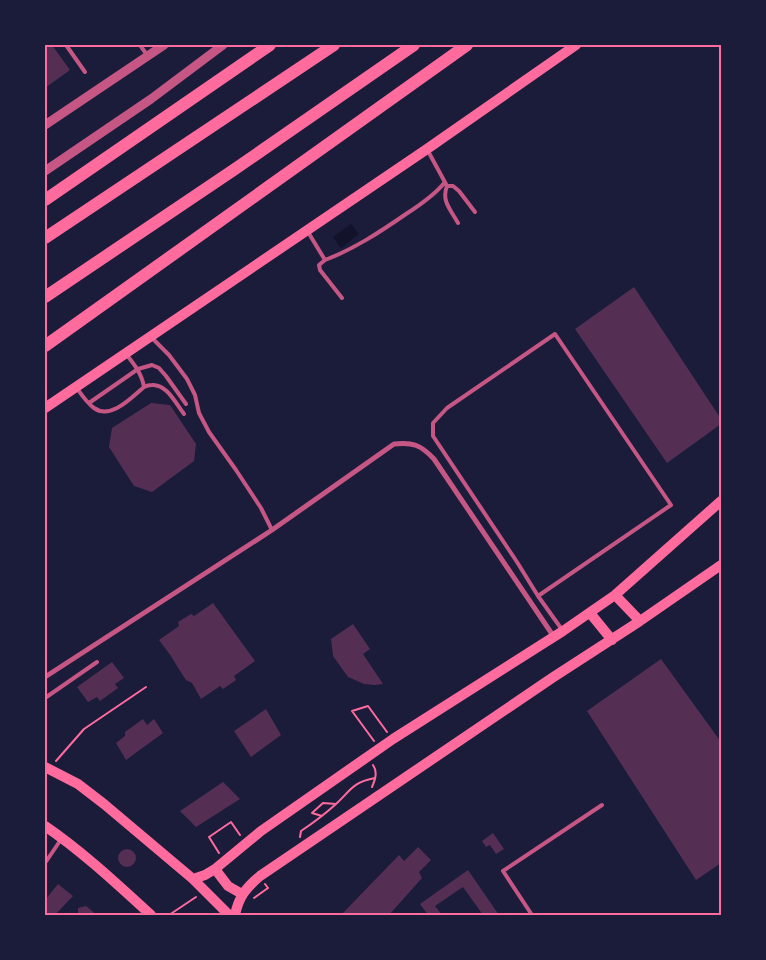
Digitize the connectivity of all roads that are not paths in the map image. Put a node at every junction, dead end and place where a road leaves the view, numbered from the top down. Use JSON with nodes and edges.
{"nodes":[{"id":1,"x":66,"y":45,"type":"edge"},
{"id":2,"x":140,"y":45,"type":"edge"},
{"id":3,"x":164,"y":45,"type":"edge"},
{"id":4,"x":223,"y":45,"type":"edge"},
{"id":5,"x":270,"y":45,"type":"edge"},
{"id":6,"x":334,"y":45,"type":"edge"},
{"id":7,"x":414,"y":45,"type":"edge"},
{"id":8,"x":467,"y":45,"type":"edge"},
{"id":9,"x":576,"y":45,"type":"edge"},
{"id":10,"x":148,"y":56,"type":"junction"},
{"id":11,"x":85,"y":72,"type":"dead end"},
{"id":12,"x":45,"y":126,"type":"edge"},
{"id":13,"x":427,"y":149,"type":"junction"},
{"id":14,"x":45,"y":171,"type":"edge"},
{"id":15,"x":446,"y":184,"type":"junction"},
{"id":16,"x":45,"y":200,"type":"edge"},
{"id":17,"x":475,"y":212,"type":"dead end"},
{"id":18,"x":458,"y":223,"type":"dead end"},
{"id":19,"x":307,"y":230,"type":"junction"},
{"id":20,"x":45,"y":238,"type":"edge"},
{"id":21,"x":324,"y":260,"type":"junction"},
{"id":22,"x":45,"y":297,"type":"edge"},
{"id":23,"x":342,"y":298,"type":"dead end"},
{"id":24,"x":65,"y":333,"type":"junction"},
{"id":25,"x":150,"y":336,"type":"junction"},
{"id":26,"x":45,"y":346,"type":"edge"},
{"id":27,"x":126,"y":353,"type":"junction"},
{"id":28,"x":45,"y":354,"type":"edge"},
{"id":29,"x":138,"y":369,"type":"junction"},
{"id":30,"x":76,"y":387,"type":"junction"},
{"id":31,"x":144,"y":387,"type":"junction"},
{"id":32,"x":89,"y":403,"type":"junction"},
{"id":33,"x":186,"y":404,"type":"dead end"},
{"id":34,"x":45,"y":408,"type":"edge"},
{"id":35,"x":184,"y":414,"type":"dead end"},
{"id":36,"x":721,"y":501,"type":"edge"},
{"id":37,"x":272,"y":530,"type":"junction"},
{"id":38,"x":721,"y":565,"type":"edge"},
{"id":39,"x":615,"y":595,"type":"junction"},
{"id":40,"x":538,"y":596,"type":"junction"},
{"id":41,"x":590,"y":613,"type":"junction"},
{"id":42,"x":640,"y":621,"type":"junction"},
{"id":43,"x":563,"y":631,"type":"junction"},
{"id":44,"x":554,"y":637,"type":"junction"},
{"id":45,"x":612,"y":640,"type":"junction"},
{"id":46,"x":97,"y":662,"type":"dead end"},
{"id":47,"x":45,"y":677,"type":"edge"},
{"id":48,"x":45,"y":698,"type":"edge"},
{"id":49,"x":47,"y":768,"type":"edge"},
{"id":50,"x":602,"y":805,"type":"dead end"},
{"id":51,"x":45,"y":826,"type":"edge"},
{"id":52,"x":62,"y":837,"type":"junction"},
{"id":53,"x":45,"y":863,"type":"edge"},
{"id":54,"x":215,"y":869,"type":"junction"},
{"id":55,"x":193,"y":879,"type":"junction"},
{"id":56,"x":246,"y":898,"type":"junction"},
{"id":57,"x":151,"y":915,"type":"edge"},
{"id":58,"x":229,"y":915,"type":"edge"},
{"id":59,"x":235,"y":915,"type":"edge"},
{"id":60,"x":532,"y":915,"type":"edge"}],
"edges":[{"from":1,"to":11,"type":"lane"},
{"from":2,"to":10,"type":"lane"},
{"from":3,"to":10,"type":"street"},
{"from":4,"to":14,"type":"street"},
{"from":5,"to":16,"type":"highway"},
{"from":6,"to":20,"type":"highway"},
{"from":7,"to":22,"type":"highway"},
{"from":8,"to":24,"type":"highway"},
{"from":9,"to":13,"type":"main road"},
{"from":10,"to":12,"type":"street"},
{"from":13,"to":15,"type":"lane"},
{"from":13,"to":19,"type":"main road"},
{"from":15,"to":17,"type":"lane"},
{"from":15,"to":18,"type":"lane"},
{"from":15,"to":21,"type":"lane"},
{"from":19,"to":21,"type":"lane"},
{"from":19,"to":25,"type":"main road"},
{"from":21,"to":23,"type":"lane"},
{"from":24,"to":26,"type":"highway"},
{"from":24,"to":28,"type":"highway"},
{"from":25,"to":27,"type":"main road"},
{"from":25,"to":37,"type":"lane"},
{"from":27,"to":29,"type":"lane"},
{"from":27,"to":30,"type":"main road"},
{"from":29,"to":31,"type":"lane"},
{"from":29,"to":32,"type":"lane"},
{"from":29,"to":33,"type":"lane"},
{"from":30,"to":32,"type":"lane"},
{"from":30,"to":34,"type":"main road"},
{"from":31,"to":32,"type":"lane"},
{"from":31,"to":35,"type":"lane"},
{"from":36,"to":39,"type":"main road"},
{"from":37,"to":44,"type":"street"},
{"from":37,"to":47,"type":"street"},
{"from":38,"to":42,"type":"main road"},
{"from":39,"to":41,"type":"main road"},
{"from":39,"to":42,"type":"main road"},
{"from":40,"to":40,"type":"lane"},
{"from":40,"to":43,"type":"lane"},
{"from":41,"to":43,"type":"main road"},
{"from":41,"to":45,"type":"main road"},
{"from":42,"to":45,"type":"main road"},
{"from":43,"to":44,"type":"main road"},
{"from":44,"to":54,"type":"main road"},
{"from":45,"to":56,"type":"main road"},
{"from":46,"to":48,"type":"lane"},
{"from":49,"to":55,"type":"main road"},
{"from":50,"to":60,"type":"lane"},
{"from":51,"to":52,"type":"main road"},
{"from":52,"to":53,"type":"lane"},
{"from":52,"to":57,"type":"main road"},
{"from":54,"to":55,"type":"main road"},
{"from":54,"to":56,"type":"main road"},
{"from":55,"to":58,"type":"main road"},
{"from":56,"to":59,"type":"main road"}]}
